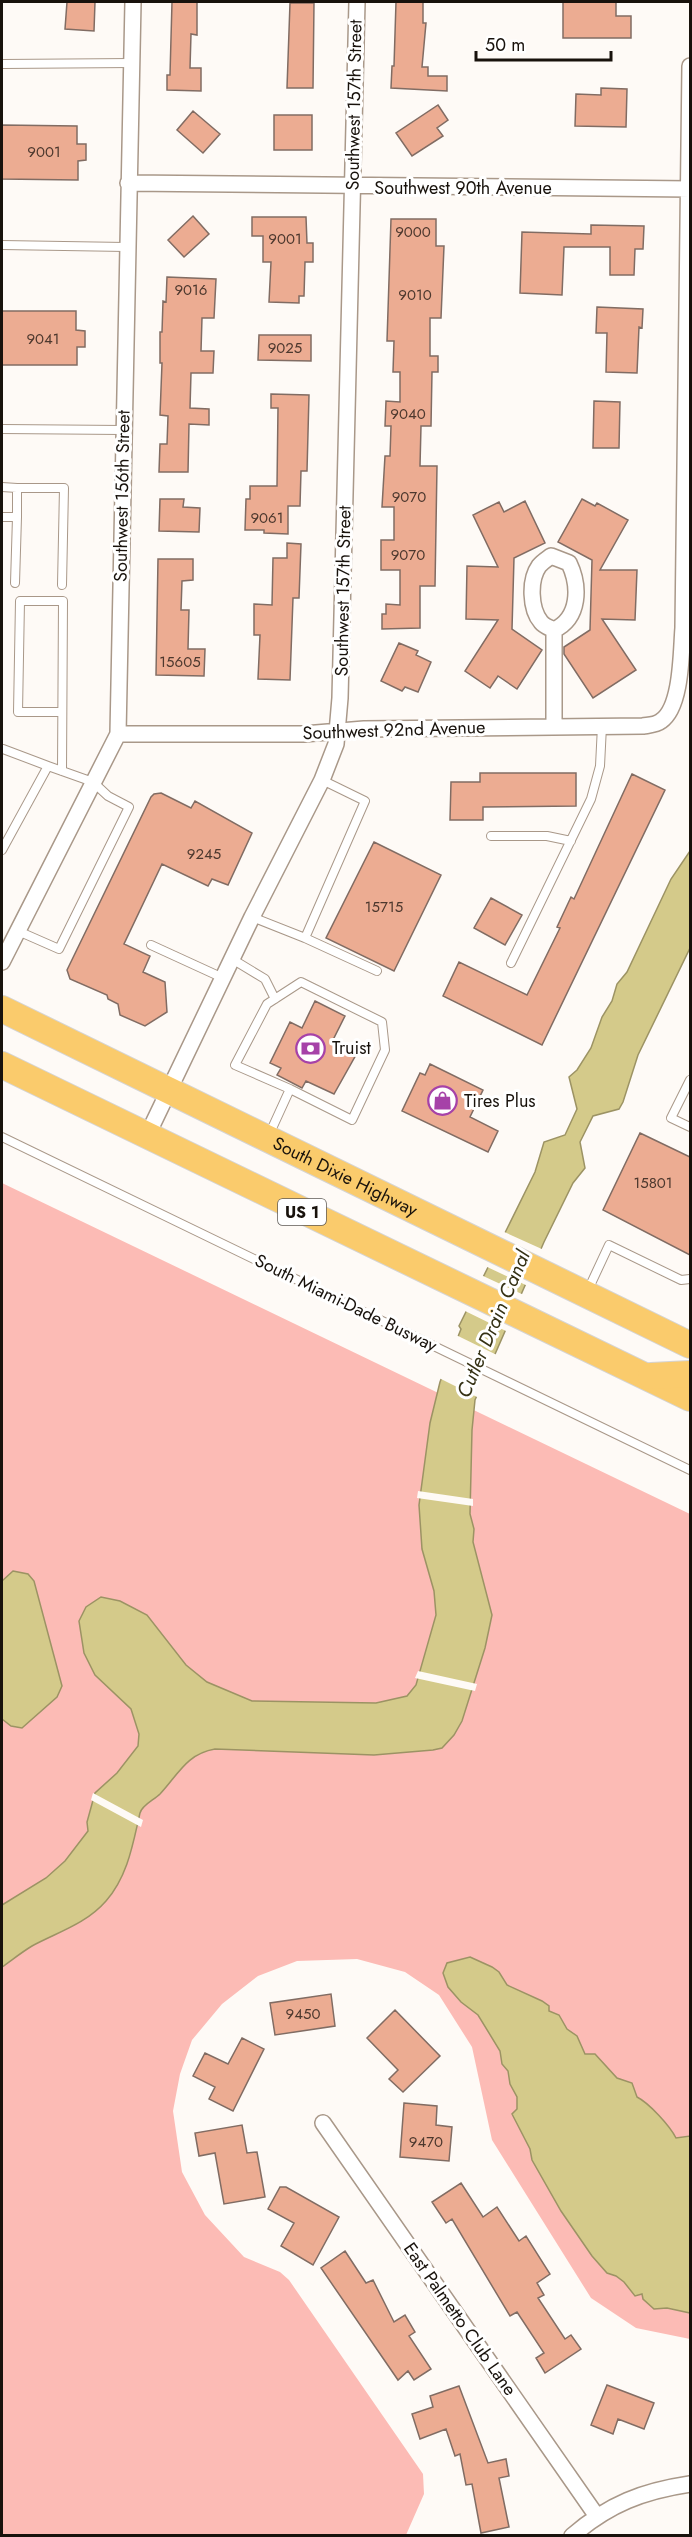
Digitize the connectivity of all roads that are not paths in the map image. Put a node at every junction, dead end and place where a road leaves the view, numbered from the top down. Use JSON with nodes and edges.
{"nodes":[{"id":1,"x":133,"y":2,"type":"edge"},
{"id":2,"x":357,"y":2,"type":"edge"},
{"id":3,"x":132,"y":63,"type":"junction"},
{"id":4,"x":2,"y":64,"type":"edge"},
{"id":5,"x":690,"y":66,"type":"edge"},
{"id":6,"x":128,"y":183,"type":"junction"},
{"id":7,"x":353,"y":187,"type":"junction"},
{"id":8,"x":690,"y":189,"type":"edge"},
{"id":9,"x":2,"y":245,"type":"edge"},
{"id":10,"x":126,"y":248,"type":"junction"},
{"id":11,"x":687,"y":414,"type":"edge"},
{"id":12,"x":2,"y":429,"type":"edge"},
{"id":13,"x":123,"y":430,"type":"junction"},
{"id":14,"x":2,"y":487,"type":"edge"},
{"id":15,"x":17,"y":488,"type":"junction"},
{"id":16,"x":2,"y":517,"type":"edge"},
{"id":17,"x":17,"y":517,"type":"junction"},
{"id":18,"x":15,"y":583,"type":"dead end"},
{"id":19,"x":62,"y":585,"type":"dead end"},
{"id":20,"x":687,"y":628,"type":"edge"},
{"id":21,"x":554,"y":630,"type":"dead end"},
{"id":22,"x":62,"y":712,"type":"junction"},
{"id":23,"x":554,"y":726,"type":"junction"},
{"id":24,"x":602,"y":726,"type":"junction"},
{"id":25,"x":338,"y":730,"type":"junction"},
{"id":26,"x":118,"y":734,"type":"junction"},
{"id":27,"x":3,"y":749,"type":"edge"},
{"id":28,"x":48,"y":766,"type":"junction"},
{"id":29,"x":62,"y":771,"type":"junction"},
{"id":30,"x":322,"y":780,"type":"junction"},
{"id":31,"x":93,"y":782,"type":"junction"},
{"id":32,"x":491,"y":836,"type":"dead end"},
{"id":33,"x":571,"y":841,"type":"junction"},
{"id":34,"x":2,"y":850,"type":"edge"},
{"id":35,"x":252,"y":917,"type":"junction"},
{"id":36,"x":18,"y":931,"type":"junction"},
{"id":37,"x":305,"y":938,"type":"junction"},
{"id":38,"x":151,"y":945,"type":"dead end"},
{"id":39,"x":232,"y":959,"type":"junction"},
{"id":40,"x":2,"y":962,"type":"edge"},
{"id":41,"x":511,"y":963,"type":"dead end"},
{"id":42,"x":377,"y":971,"type":"dead end"},
{"id":43,"x":223,"y":978,"type":"junction"},
{"id":44,"x":274,"y":999,"type":"junction"},
{"id":45,"x":2,"y":1009,"type":"edge"},
{"id":46,"x":2,"y":1065,"type":"edge"},
{"id":47,"x":690,"y":1080,"type":"edge"},
{"id":48,"x":290,"y":1089,"type":"junction"},
{"id":49,"x":170,"y":1090,"type":"junction"},
{"id":50,"x":690,"y":1127,"type":"edge"},
{"id":51,"x":147,"y":1136,"type":"junction"},
{"id":52,"x":2,"y":1137,"type":"edge"},
{"id":53,"x":267,"y":1139,"type":"junction"},
{"id":54,"x":690,"y":1279,"type":"edge"},
{"id":55,"x":586,"y":1294,"type":"junction"},
{"id":56,"x":690,"y":1345,"type":"edge"},
{"id":57,"x":690,"y":1374,"type":"edge"},
{"id":58,"x":645,"y":1376,"type":"junction"},
{"id":59,"x":690,"y":1398,"type":"edge"},
{"id":60,"x":690,"y":1470,"type":"edge"},
{"id":61,"x":323,"y":2123,"type":"dead end"},
{"id":62,"x":690,"y":2484,"type":"edge"},
{"id":63,"x":596,"y":2516,"type":"junction"},
{"id":64,"x":572,"y":2535,"type":"edge"}],
"edges":[{"from":1,"to":3,"type":"street","name":"Southwest 156th Street"},
{"from":2,"to":7,"type":"street","name":"Southwest 157th Street"},
{"from":3,"to":4,"type":"lane"},
{"from":3,"to":6,"type":"street","name":"Southwest 156th Street"},
{"from":5,"to":8,"type":"street"},
{"from":6,"to":7,"type":"street","name":"Southwest 90th Avenue"},
{"from":6,"to":10,"type":"street","name":"Southwest 156th Street"},
{"from":7,"to":8,"type":"street","name":"Southwest 90th Avenue"},
{"from":7,"to":25,"type":"street","name":"Southwest 157th Street"},
{"from":8,"to":11,"type":"street"},
{"from":9,"to":10,"type":"lane"},
{"from":10,"to":13,"type":"street","name":"Southwest 156th Street"},
{"from":11,"to":20,"type":"street"},
{"from":12,"to":13,"type":"lane"},
{"from":13,"to":26,"type":"street","name":"Southwest 156th Street"},
{"from":14,"to":15,"type":"lane"},
{"from":15,"to":17,"type":"lane"},
{"from":15,"to":19,"type":"lane"},
{"from":16,"to":17,"type":"lane"},
{"from":17,"to":18,"type":"lane"},
{"from":20,"to":24,"type":"street","name":"Southwest 92nd Avenue"},
{"from":21,"to":23,"type":"street"},
{"from":22,"to":22,"type":"lane"},
{"from":22,"to":29,"type":"lane"},
{"from":23,"to":24,"type":"street","name":"Southwest 92nd Avenue"},
{"from":23,"to":25,"type":"street","name":"Southwest 92nd Avenue"},
{"from":24,"to":33,"type":"lane"},
{"from":25,"to":26,"type":"street","name":"Southwest 92nd Avenue"},
{"from":25,"to":30,"type":"street","name":"Southwest 157th Street"},
{"from":26,"to":31,"type":"street","name":"Southwest 156th Street"},
{"from":27,"to":28,"type":"lane"},
{"from":28,"to":29,"type":"lane"},
{"from":28,"to":34,"type":"lane"},
{"from":29,"to":31,"type":"lane"},
{"from":30,"to":35,"type":"street","name":"Southwest 157th Street"},
{"from":30,"to":37,"type":"lane"},
{"from":31,"to":36,"type":"street","name":"Southwest 156th Street"},
{"from":31,"to":36,"type":"lane"},
{"from":32,"to":33,"type":"lane"},
{"from":33,"to":41,"type":"lane"},
{"from":35,"to":37,"type":"lane"},
{"from":35,"to":39,"type":"street","name":"Southwest 157th Street"},
{"from":36,"to":40,"type":"street","name":"Southwest 156th Street"},
{"from":37,"to":42,"type":"lane"},
{"from":38,"to":43,"type":"lane"},
{"from":39,"to":43,"type":"street","name":"Southwest 157th Street"},
{"from":39,"to":44,"type":"lane"},
{"from":43,"to":49,"type":"street","name":"Southwest 157th Street"},
{"from":44,"to":48,"type":"lane"},
{"from":44,"to":48,"type":"lane"},
{"from":45,"to":49,"type":"highway","name":"South Dixie Highway"},
{"from":46,"to":51,"type":"highway","number":"US 1"},
{"from":47,"to":50,"type":"lane"},
{"from":48,"to":53,"type":"lane"},
{"from":49,"to":51,"type":"street","name":"Southwest 157th Street"},
{"from":49,"to":53,"type":"highway","name":"South Dixie Highway"},
{"from":51,"to":58,"type":"highway","number":"US 1"},
{"from":52,"to":60,"type":"lane","name":"South Miami-Dade Busway"},
{"from":53,"to":55,"type":"highway","name":"South Dixie Highway"},
{"from":54,"to":55,"type":"lane"},
{"from":55,"to":56,"type":"highway","name":"South Dixie Highway"},
{"from":57,"to":58,"type":"highway"},
{"from":58,"to":59,"type":"highway","number":"US 1"},
{"from":61,"to":63,"type":"street","name":"East Palmetto Club Lane"},
{"from":62,"to":63,"type":"street"},
{"from":63,"to":64,"type":"street"}]}
